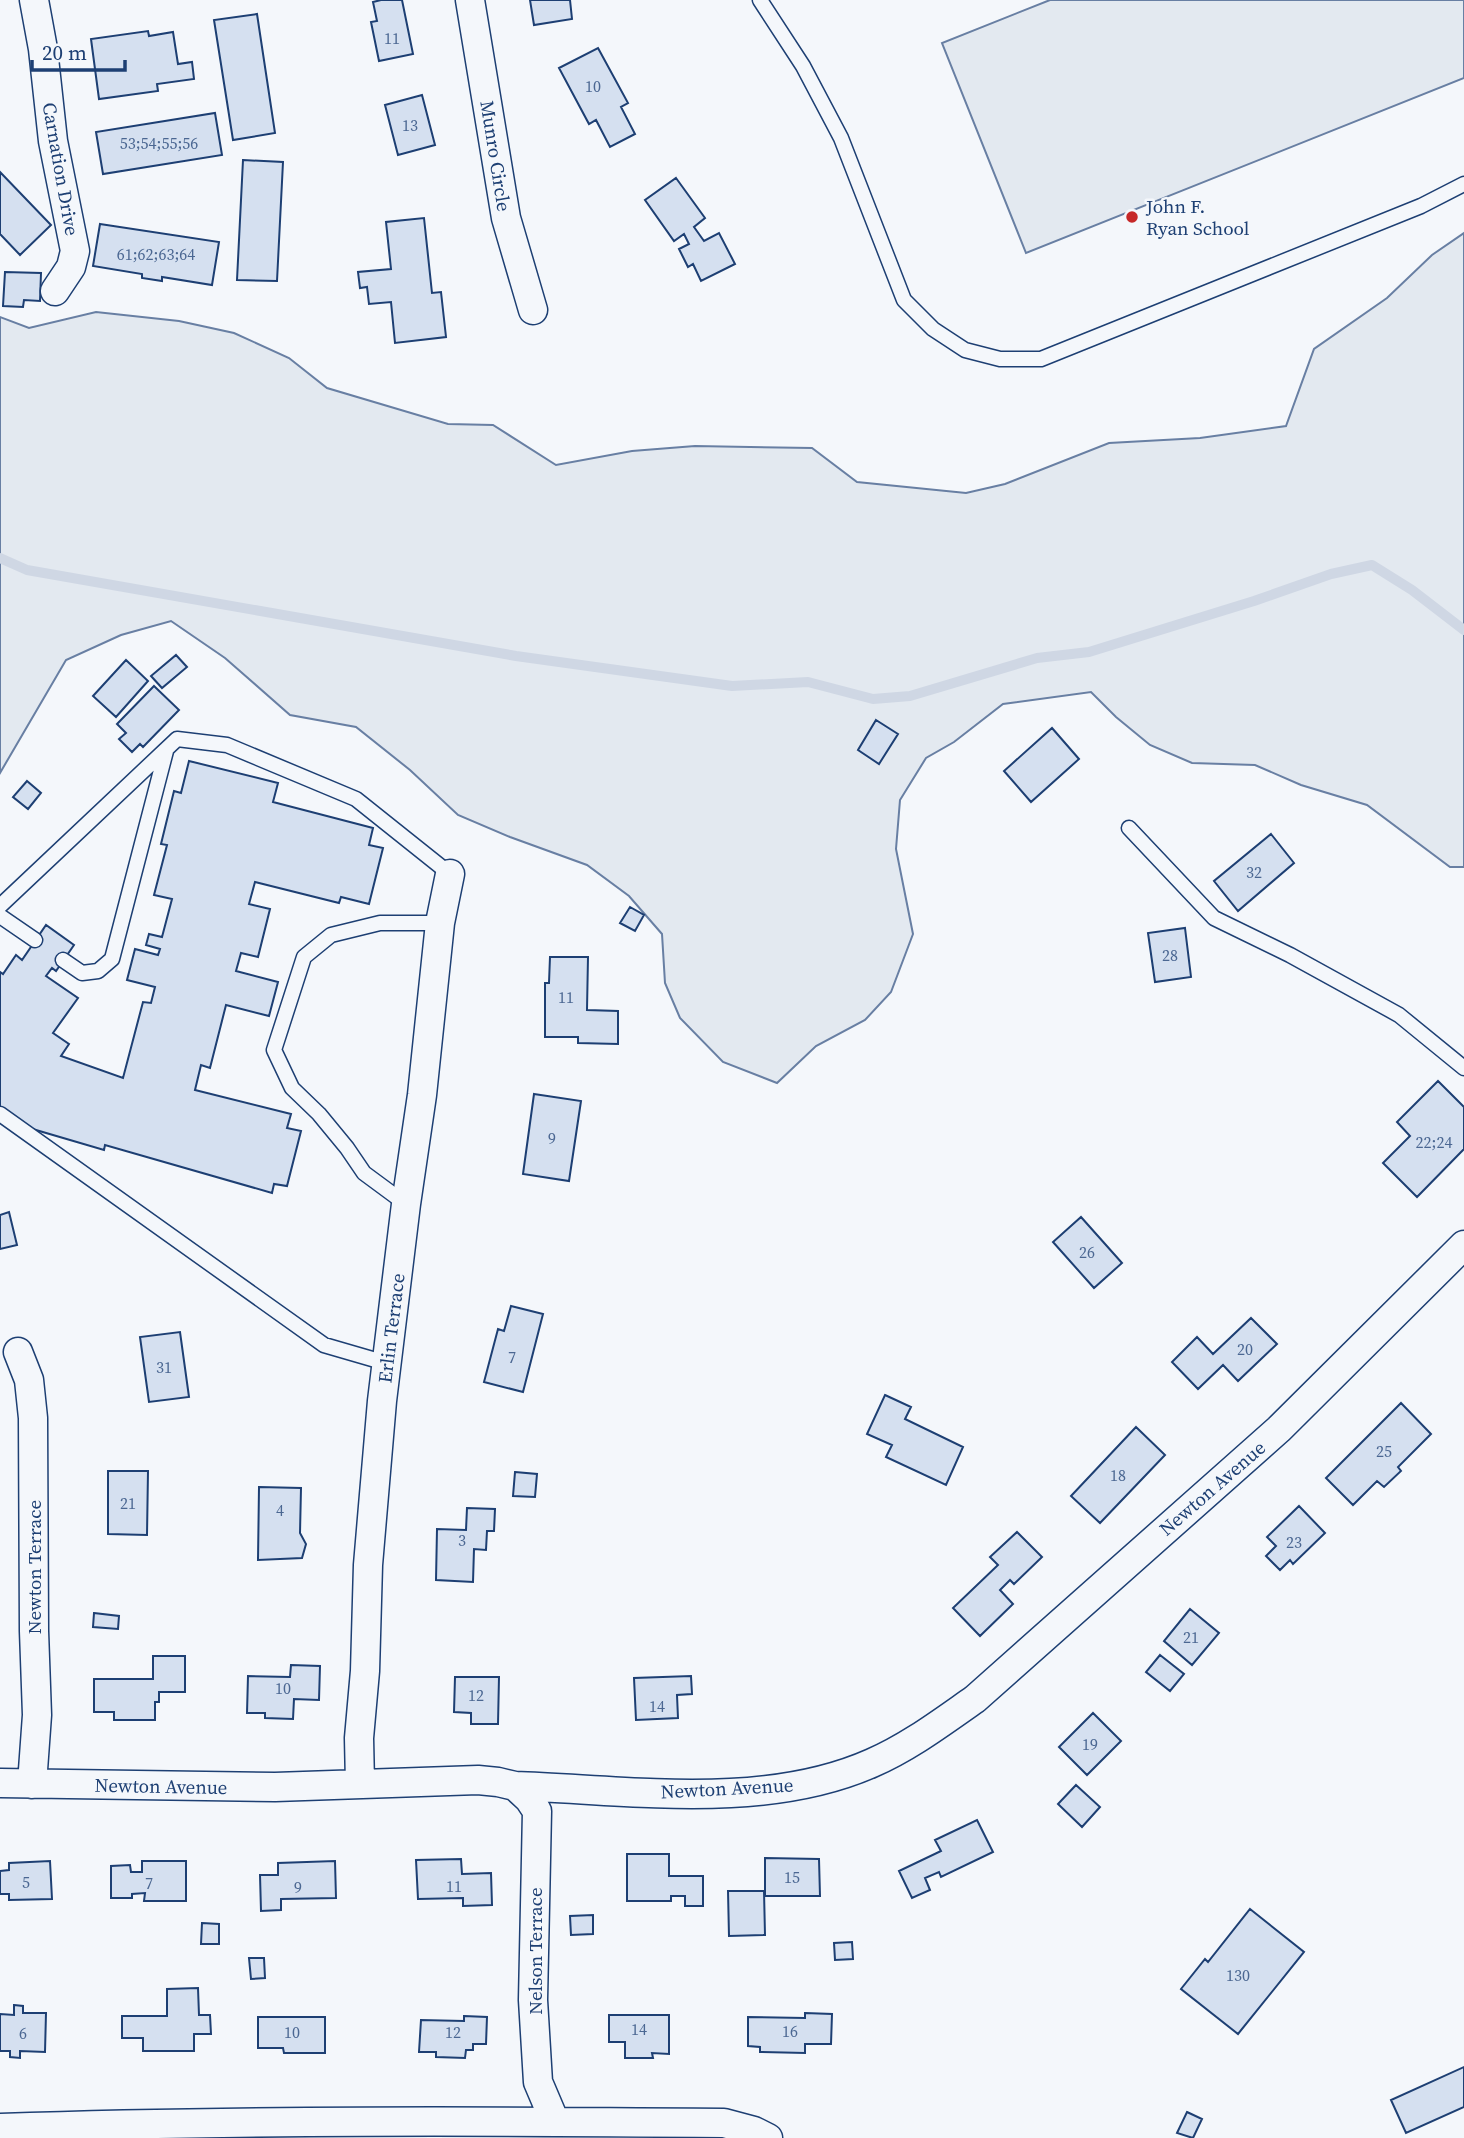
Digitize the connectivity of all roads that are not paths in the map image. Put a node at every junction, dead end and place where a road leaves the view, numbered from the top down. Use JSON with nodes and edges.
{"nodes":[{"id":1,"x":34,"y":0,"type":"edge"},
{"id":2,"x":470,"y":0,"type":"edge"},
{"id":3,"x":760,"y":0,"type":"edge"},
{"id":4,"x":1464,"y":184,"type":"edge"},
{"id":5,"x":55,"y":290,"type":"dead end"},
{"id":6,"x":533,"y":310,"type":"dead end"},
{"id":7,"x":166,"y":750,"type":"junction"},
{"id":8,"x":1129,"y":828,"type":"dead end"},
{"id":9,"x":450,"y":874,"type":"joint"},
{"id":10,"x":0,"y":906,"type":"edge"},
{"id":11,"x":0,"y":916,"type":"edge"},
{"id":12,"x":440,"y":923,"type":"junction"},
{"id":13,"x":35,"y":940,"type":"dead end"},
{"id":14,"x":63,"y":960,"type":"dead end"},
{"id":15,"x":1464,"y":1068,"type":"edge"},
{"id":16,"x":0,"y":1114,"type":"edge"},
{"id":17,"x":405,"y":1204,"type":"junction"},
{"id":18,"x":1464,"y":1245,"type":"edge"},
{"id":19,"x":18,"y":1352,"type":"dead end"},
{"id":20,"x":386,"y":1363,"type":"junction"},
{"id":21,"x":0,"y":1783,"type":"edge"},
{"id":22,"x":32,"y":1784,"type":"junction"},
{"id":23,"x":360,"y":1784,"type":"junction"},
{"id":24,"x":515,"y":1786,"type":"junction"},
{"id":25,"x":555,"y":2122,"type":"junction"},
{"id":26,"x":0,"y":2128,"type":"edge"},
{"id":27,"x":768,"y":2138,"type":"edge"}],
"edges":[{"from":1,"to":5,"type":"street","name":"Carnation Drive"},
{"from":2,"to":6,"type":"street","name":"Munro Circle"},
{"from":3,"to":4,"type":"lane"},
{"from":7,"to":9,"type":"lane"},
{"from":7,"to":10,"type":"lane"},
{"from":7,"to":14,"type":"lane"},
{"from":8,"to":15,"type":"lane"},
{"from":9,"to":12,"type":"street","name":"Erlin Terrace"},
{"from":11,"to":13,"type":"lane"},
{"from":12,"to":17,"type":"street","name":"Erlin Terrace"},
{"from":12,"to":17,"type":"lane"},
{"from":16,"to":20,"type":"lane"},
{"from":17,"to":20,"type":"street","name":"Erlin Terrace"},
{"from":18,"to":24,"type":"street","name":"Newton Avenue"},
{"from":19,"to":22,"type":"street","name":"Newton Terrace"},
{"from":20,"to":23,"type":"street","name":"Erlin Terrace"},
{"from":21,"to":22,"type":"street","name":"Newton Avenue"},
{"from":22,"to":23,"type":"street","name":"Newton Avenue"},
{"from":23,"to":24,"type":"street","name":"Newton Avenue"},
{"from":24,"to":25,"type":"street","name":"Nelson Terrace"},
{"from":25,"to":26,"type":"street"},
{"from":25,"to":27,"type":"street"}]}
